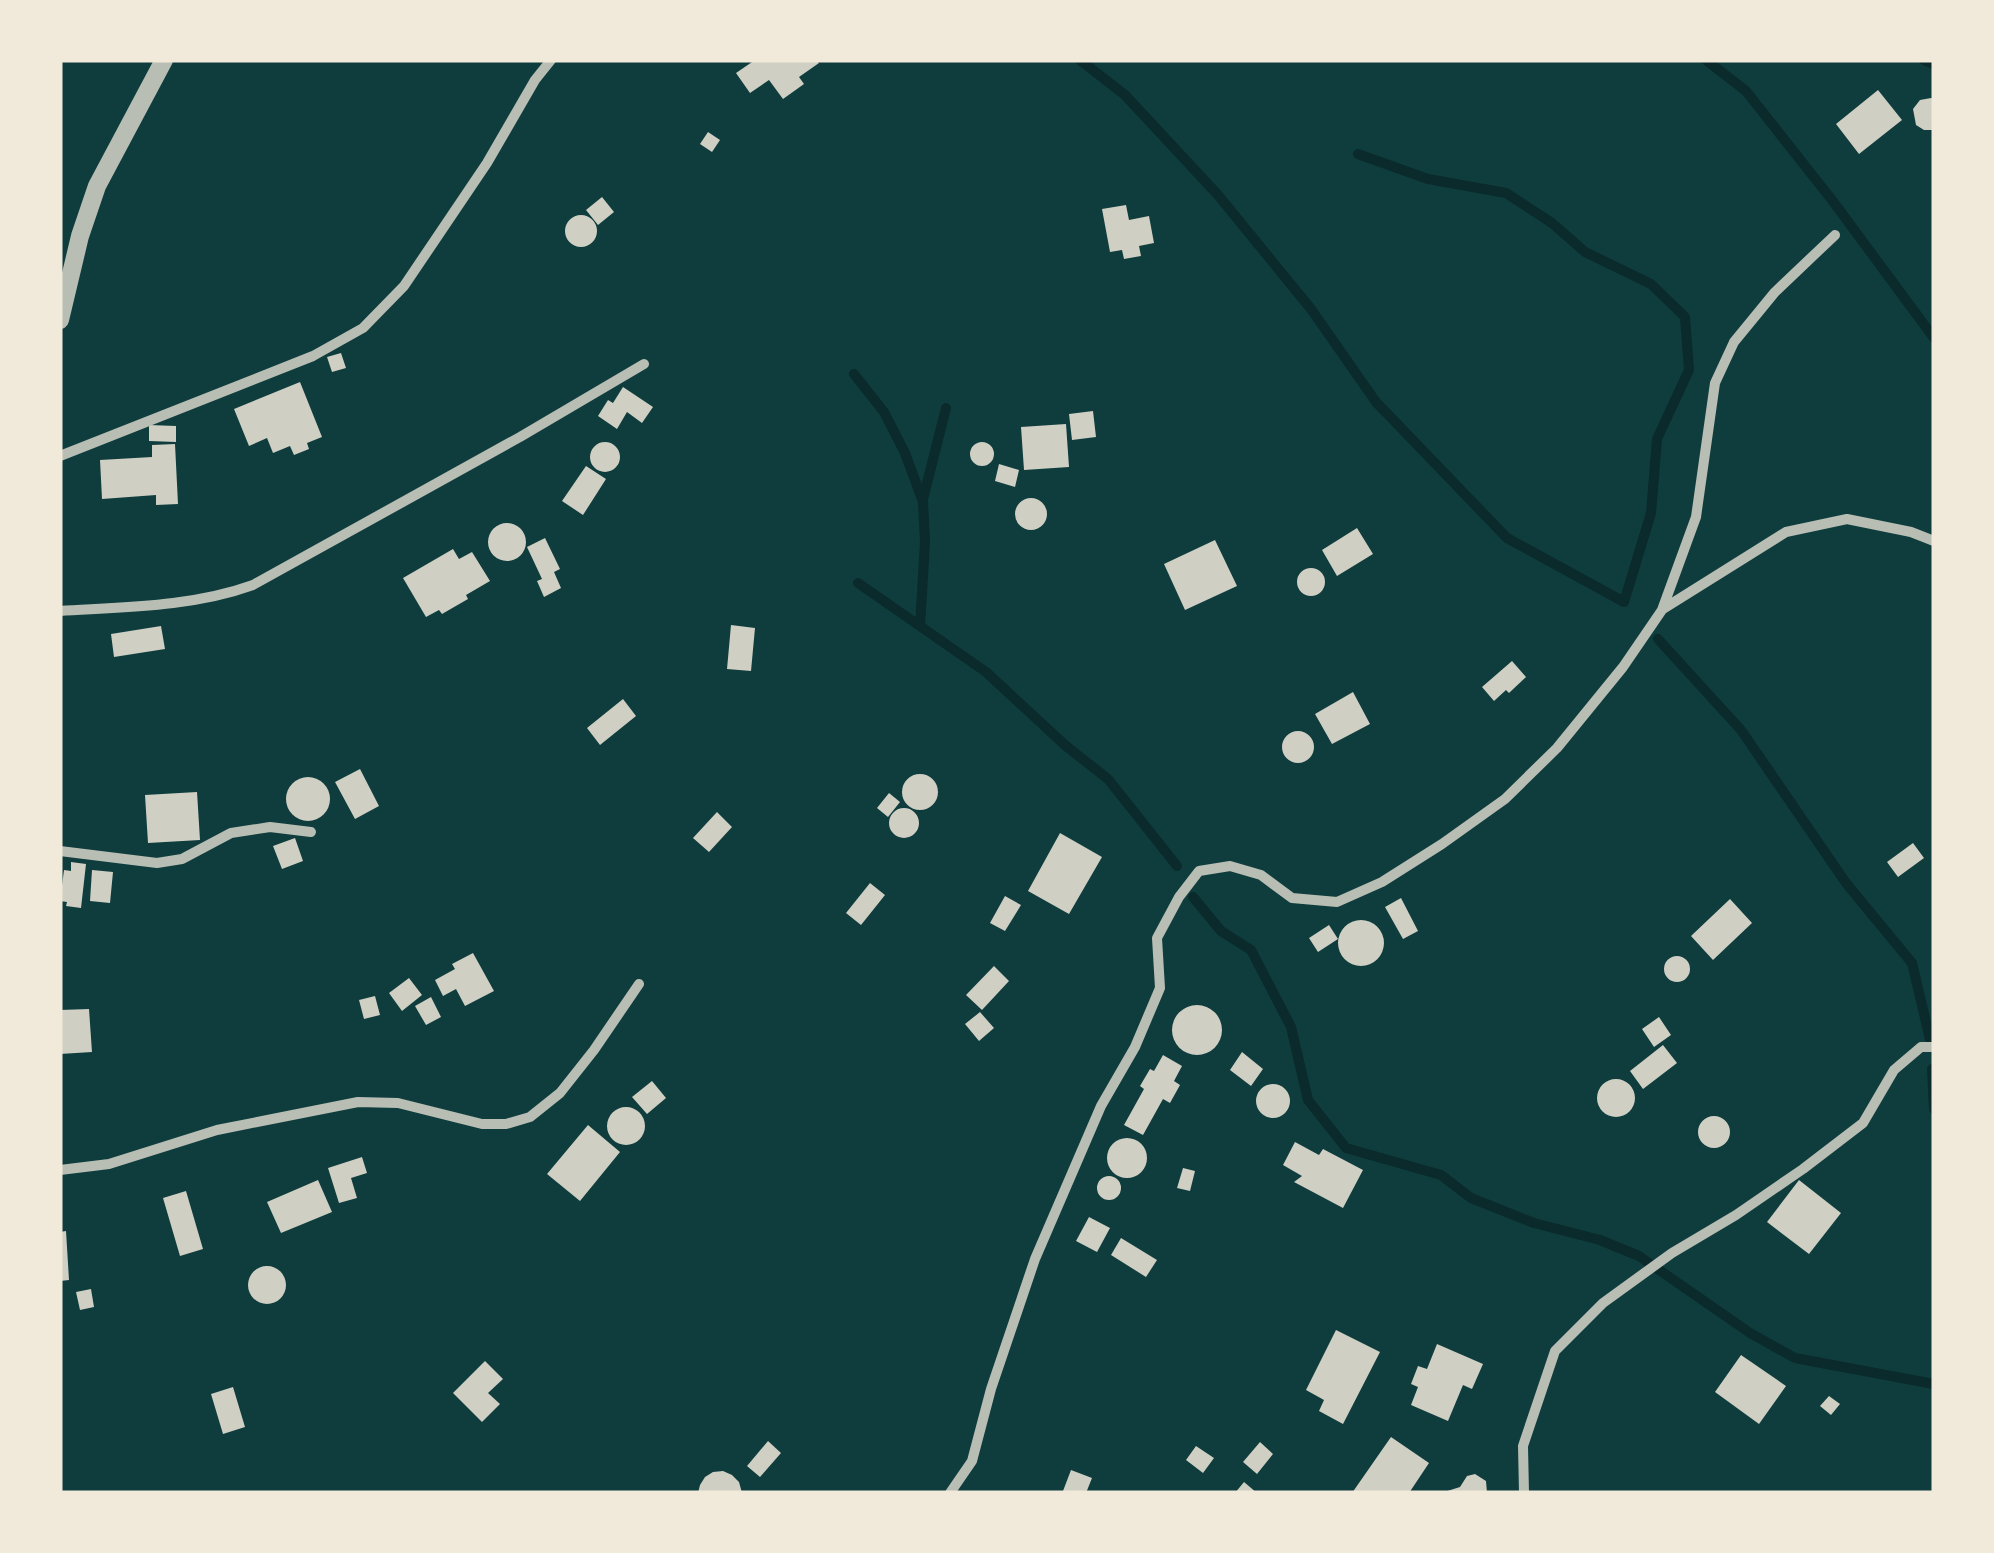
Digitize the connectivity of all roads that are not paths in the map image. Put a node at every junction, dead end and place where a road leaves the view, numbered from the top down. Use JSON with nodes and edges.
{"nodes":[{"id":1,"x":164,"y":60,"type":"edge"},
{"id":2,"x":551,"y":60,"type":"edge"},
{"id":3,"x":1835,"y":235,"type":"dead end"},
{"id":4,"x":60,"y":320,"type":"edge"},
{"id":5,"x":644,"y":364,"type":"dead end"},
{"id":6,"x":60,"y":456,"type":"edge"},
{"id":7,"x":1934,"y":541,"type":"edge"},
{"id":8,"x":1662,"y":610,"type":"junction"},
{"id":9,"x":60,"y":612,"type":"edge"},
{"id":10,"x":311,"y":832,"type":"dead end"},
{"id":11,"x":60,"y":851,"type":"edge"},
{"id":12,"x":639,"y":984,"type":"dead end"},
{"id":13,"x":1934,"y":1047,"type":"edge"},
{"id":14,"x":60,"y":1170,"type":"edge"},
{"id":15,"x":950,"y":1493,"type":"edge"},
{"id":16,"x":1524,"y":1493,"type":"edge"}],
"edges":[{"from":1,"to":4,"type":"street"},
{"from":2,"to":6,"type":"street"},
{"from":3,"to":8,"type":"street"},
{"from":5,"to":9,"type":"street"},
{"from":7,"to":8,"type":"street"},
{"from":8,"to":15,"type":"street"},
{"from":10,"to":11,"type":"street"},
{"from":12,"to":14,"type":"street"},
{"from":13,"to":16,"type":"street"}]}
